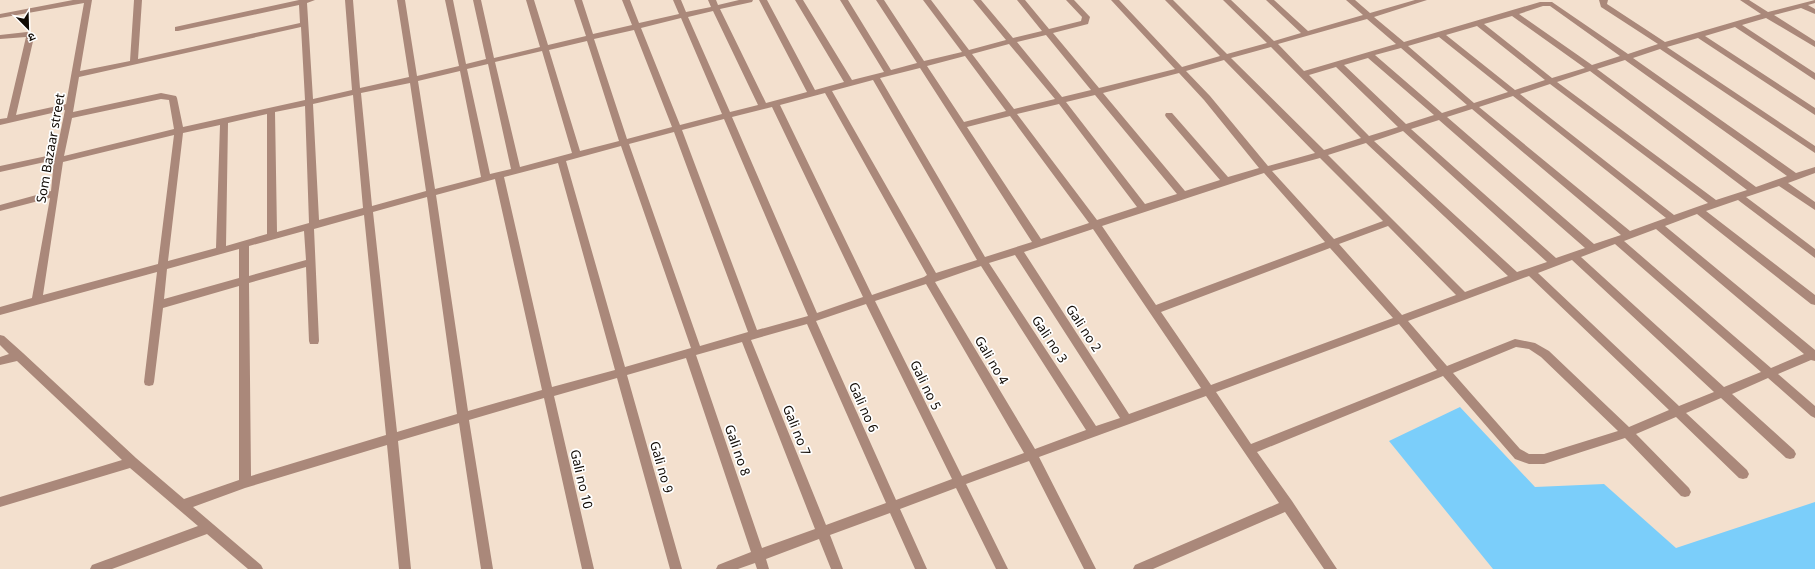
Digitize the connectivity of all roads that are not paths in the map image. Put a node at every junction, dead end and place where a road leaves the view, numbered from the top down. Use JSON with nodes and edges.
{"nodes":[{"id":1,"x":86,"y":0,"type":"edge"},
{"id":2,"x":138,"y":0,"type":"edge"},
{"id":3,"x":349,"y":0,"type":"edge"},
{"id":4,"x":401,"y":0,"type":"edge"},
{"id":5,"x":449,"y":0,"type":"edge"},
{"id":6,"x":477,"y":0,"type":"edge"},
{"id":7,"x":530,"y":0,"type":"edge"},
{"id":8,"x":578,"y":0,"type":"edge"},
{"id":9,"x":626,"y":0,"type":"edge"},
{"id":10,"x":677,"y":0,"type":"edge"},
{"id":11,"x":749,"y":0,"type":"edge"},
{"id":12,"x":763,"y":0,"type":"edge"},
{"id":13,"x":798,"y":0,"type":"edge"},
{"id":14,"x":844,"y":0,"type":"edge"},
{"id":15,"x":880,"y":0,"type":"edge"},
{"id":16,"x":927,"y":0,"type":"edge"},
{"id":17,"x":977,"y":0,"type":"edge"},
{"id":18,"x":1021,"y":0,"type":"edge"},
{"id":19,"x":1070,"y":0,"type":"edge"},
{"id":20,"x":1115,"y":0,"type":"edge"},
{"id":21,"x":1169,"y":0,"type":"edge"},
{"id":22,"x":1227,"y":0,"type":"edge"},
{"id":23,"x":1270,"y":0,"type":"edge"},
{"id":24,"x":1350,"y":0,"type":"edge"},
{"id":25,"x":1423,"y":0,"type":"edge"},
{"id":26,"x":1604,"y":0,"type":"edge"},
{"id":27,"x":1744,"y":0,"type":"edge"},
{"id":28,"x":306,"y":1,"type":"edge"},
{"id":29,"x":1815,"y":1,"type":"edge"},
{"id":30,"x":714,"y":4,"type":"edge"},
{"id":31,"x":1802,"y":5,"type":"junction"},
{"id":32,"x":1815,"y":12,"type":"edge"},
{"id":33,"x":1513,"y":13,"type":"junction"},
{"id":34,"x":1767,"y":15,"type":"junction"},
{"id":35,"x":0,"y":16,"type":"edge"},
{"id":36,"x":684,"y":16,"type":"junction"},
{"id":37,"x":1368,"y":16,"type":"junction"},
{"id":38,"x":1478,"y":23,"type":"junction"},
{"id":39,"x":304,"y":24,"type":"junction"},
{"id":40,"x":1736,"y":24,"type":"junction"},
{"id":41,"x":636,"y":27,"type":"junction"},
{"id":42,"x":178,"y":29,"type":"dead end"},
{"id":43,"x":1049,"y":32,"type":"junction"},
{"id":44,"x":1307,"y":34,"type":"junction"},
{"id":45,"x":1440,"y":34,"type":"junction"},
{"id":46,"x":1699,"y":35,"type":"junction"},
{"id":47,"x":0,"y":37,"type":"edge"},
{"id":48,"x":591,"y":38,"type":"junction"},
{"id":49,"x":1012,"y":42,"type":"junction"},
{"id":50,"x":1273,"y":44,"type":"junction"},
{"id":51,"x":1815,"y":45,"type":"edge"},
{"id":52,"x":1403,"y":46,"type":"junction"},
{"id":53,"x":1663,"y":46,"type":"junction"},
{"id":54,"x":544,"y":49,"type":"junction"},
{"id":55,"x":967,"y":54,"type":"junction"},
{"id":56,"x":1370,"y":55,"type":"junction"},
{"id":57,"x":1228,"y":57,"type":"junction"},
{"id":58,"x":1627,"y":57,"type":"junction"},
{"id":59,"x":491,"y":61,"type":"junction"},
{"id":60,"x":134,"y":63,"type":"junction"},
{"id":61,"x":922,"y":64,"type":"junction"},
{"id":62,"x":1338,"y":64,"type":"junction"},
{"id":63,"x":464,"y":68,"type":"junction"},
{"id":64,"x":1592,"y":69,"type":"junction"},
{"id":65,"x":1181,"y":70,"type":"junction"},
{"id":66,"x":889,"y":73,"type":"junction"},
{"id":67,"x":1303,"y":74,"type":"junction"},
{"id":68,"x":75,"y":75,"type":"junction"},
{"id":69,"x":876,"y":76,"type":"junction"},
{"id":70,"x":1815,"y":77,"type":"edge"},
{"id":71,"x":414,"y":79,"type":"junction"},
{"id":72,"x":1552,"y":82,"type":"junction"},
{"id":73,"x":849,"y":83,"type":"junction"},
{"id":74,"x":826,"y":89,"type":"junction"},
{"id":75,"x":1099,"y":91,"type":"junction"},
{"id":76,"x":356,"y":92,"type":"junction"},
{"id":77,"x":812,"y":93,"type":"junction"},
{"id":78,"x":1514,"y":93,"type":"junction"},
{"id":79,"x":1061,"y":101,"type":"junction"},
{"id":80,"x":309,"y":102,"type":"junction"},
{"id":81,"x":775,"y":103,"type":"junction"},
{"id":82,"x":70,"y":106,"type":"junction"},
{"id":83,"x":763,"y":106,"type":"junction"},
{"id":84,"x":1472,"y":106,"type":"junction"},
{"id":85,"x":271,"y":111,"type":"junction"},
{"id":86,"x":1815,"y":112,"type":"edge"},
{"id":87,"x":1011,"y":113,"type":"junction"},
{"id":88,"x":727,"y":115,"type":"junction"},
{"id":89,"x":1169,"y":115,"type":"dead end"},
{"id":90,"x":69,"y":116,"type":"junction"},
{"id":91,"x":1440,"y":117,"type":"junction"},
{"id":92,"x":12,"y":119,"type":"junction"},
{"id":93,"x":224,"y":121,"type":"junction"},
{"id":94,"x":0,"y":122,"type":"edge"},
{"id":95,"x":962,"y":125,"type":"junction"},
{"id":96,"x":1404,"y":127,"type":"junction"},
{"id":97,"x":678,"y":128,"type":"junction"},
{"id":98,"x":179,"y":131,"type":"junction"},
{"id":99,"x":1367,"y":139,"type":"junction"},
{"id":100,"x":624,"y":142,"type":"junction"},
{"id":101,"x":1815,"y":150,"type":"edge"},
{"id":102,"x":1322,"y":154,"type":"junction"},
{"id":103,"x":576,"y":155,"type":"junction"},
{"id":104,"x":59,"y":158,"type":"junction"},
{"id":105,"x":561,"y":159,"type":"junction"},
{"id":106,"x":0,"y":169,"type":"edge"},
{"id":107,"x":1266,"y":170,"type":"junction"},
{"id":108,"x":1815,"y":170,"type":"edge"},
{"id":109,"x":516,"y":171,"type":"junction"},
{"id":110,"x":499,"y":176,"type":"junction"},
{"id":111,"x":1795,"y":177,"type":"junction"},
{"id":112,"x":486,"y":179,"type":"junction"},
{"id":113,"x":1226,"y":181,"type":"junction"},
{"id":114,"x":1781,"y":182,"type":"junction"},
{"id":115,"x":1755,"y":191,"type":"junction"},
{"id":116,"x":55,"y":193,"type":"junction"},
{"id":117,"x":431,"y":193,"type":"junction"},
{"id":118,"x":1184,"y":196,"type":"junction"},
{"id":119,"x":1739,"y":196,"type":"junction"},
{"id":120,"x":1715,"y":204,"type":"junction"},
{"id":121,"x":1815,"y":207,"type":"edge"},
{"id":122,"x":0,"y":208,"type":"edge"},
{"id":123,"x":1144,"y":209,"type":"junction"},
{"id":124,"x":1698,"y":210,"type":"junction"},
{"id":125,"x":367,"y":211,"type":"junction"},
{"id":126,"x":1673,"y":220,"type":"junction"},
{"id":127,"x":1390,"y":222,"type":"junction"},
{"id":128,"x":1096,"y":225,"type":"junction"},
{"id":129,"x":1658,"y":225,"type":"junction"},
{"id":130,"x":311,"y":226,"type":"junction"},
{"id":131,"x":1629,"y":236,"type":"junction"},
{"id":132,"x":272,"y":237,"type":"junction"},
{"id":133,"x":1617,"y":240,"type":"junction"},
{"id":134,"x":1332,"y":242,"type":"junction"},
{"id":135,"x":244,"y":244,"type":"junction"},
{"id":136,"x":1039,"y":244,"type":"junction"},
{"id":137,"x":1593,"y":249,"type":"junction"},
{"id":138,"x":220,"y":251,"type":"junction"},
{"id":139,"x":1018,"y":251,"type":"junction"},
{"id":140,"x":1815,"y":254,"type":"edge"},
{"id":141,"x":1573,"y":256,"type":"junction"},
{"id":142,"x":310,"y":262,"type":"junction"},
{"id":143,"x":983,"y":262,"type":"junction"},
{"id":144,"x":1555,"y":263,"type":"junction"},
{"id":145,"x":163,"y":266,"type":"junction"},
{"id":146,"x":1531,"y":272,"type":"junction"},
{"id":147,"x":1516,"y":277,"type":"junction"},
{"id":148,"x":931,"y":278,"type":"junction"},
{"id":149,"x":245,"y":280,"type":"junction"},
{"id":150,"x":1464,"y":297,"type":"junction"},
{"id":151,"x":869,"y":299,"type":"junction"},
{"id":152,"x":38,"y":300,"type":"junction"},
{"id":153,"x":1815,"y":301,"type":"edge"},
{"id":154,"x":158,"y":305,"type":"junction"},
{"id":155,"x":1154,"y":310,"type":"junction"},
{"id":156,"x":0,"y":311,"type":"edge"},
{"id":157,"x":812,"y":318,"type":"junction"},
{"id":158,"x":1401,"y":320,"type":"junction"},
{"id":159,"x":749,"y":336,"type":"junction"},
{"id":160,"x":0,"y":338,"type":"edge"},
{"id":161,"x":314,"y":341,"type":"dead end"},
{"id":162,"x":694,"y":352,"type":"junction"},
{"id":163,"x":1814,"y":355,"type":"edge"},
{"id":164,"x":19,"y":356,"type":"junction"},
{"id":165,"x":0,"y":361,"type":"edge"},
{"id":166,"x":1445,"y":370,"type":"junction"},
{"id":167,"x":621,"y":373,"type":"junction"},
{"id":168,"x":1769,"y":374,"type":"junction"},
{"id":169,"x":149,"y":382,"type":"dead end"},
{"id":170,"x":1208,"y":390,"type":"junction"},
{"id":171,"x":1723,"y":393,"type":"junction"},
{"id":172,"x":549,"y":394,"type":"junction"},
{"id":173,"x":1677,"y":412,"type":"junction"},
{"id":174,"x":1815,"y":413,"type":"edge"},
{"id":175,"x":462,"y":417,"type":"junction"},
{"id":176,"x":1127,"y":420,"type":"junction"},
{"id":177,"x":1094,"y":432,"type":"junction"},
{"id":178,"x":1627,"y":433,"type":"junction"},
{"id":179,"x":393,"y":439,"type":"junction"},
{"id":180,"x":1249,"y":450,"type":"junction"},
{"id":181,"x":1790,"y":454,"type":"dead end"},
{"id":182,"x":1032,"y":455,"type":"junction"},
{"id":183,"x":132,"y":462,"type":"junction"},
{"id":184,"x":1743,"y":474,"type":"dead end"},
{"id":185,"x":958,"y":482,"type":"junction"},
{"id":186,"x":245,"y":484,"type":"junction"},
{"id":187,"x":1685,"y":492,"type":"dead end"},
{"id":188,"x":0,"y":502,"type":"edge"},
{"id":189,"x":183,"y":505,"type":"junction"},
{"id":190,"x":1288,"y":505,"type":"junction"},
{"id":191,"x":893,"y":506,"type":"junction"},
{"id":192,"x":208,"y":528,"type":"junction"},
{"id":193,"x":823,"y":532,"type":"junction"},
{"id":194,"x":759,"y":556,"type":"junction"},
{"id":195,"x":96,"y":569,"type":"edge"},
{"id":196,"x":257,"y":569,"type":"edge"},
{"id":197,"x":405,"y":569,"type":"edge"},
{"id":198,"x":487,"y":569,"type":"edge"},
{"id":199,"x":588,"y":569,"type":"edge"},
{"id":200,"x":676,"y":569,"type":"edge"},
{"id":201,"x":722,"y":569,"type":"edge"},
{"id":202,"x":763,"y":569,"type":"edge"},
{"id":203,"x":837,"y":569,"type":"edge"},
{"id":204,"x":921,"y":569,"type":"edge"},
{"id":205,"x":1002,"y":569,"type":"edge"},
{"id":206,"x":1090,"y":569,"type":"edge"},
{"id":207,"x":1139,"y":569,"type":"edge"},
{"id":208,"x":1330,"y":569,"type":"edge"}],
"edges":[{"from":1,"to":35,"type":"street"},
{"from":1,"to":68,"type":"street","name":"Som Bazaar street"},
{"from":2,"to":60,"type":"street"},
{"from":3,"to":76,"type":"street"},
{"from":4,"to":71,"type":"street"},
{"from":5,"to":63,"type":"street"},
{"from":6,"to":59,"type":"street"},
{"from":7,"to":54,"type":"street"},
{"from":8,"to":48,"type":"street","name":"Gali no 8"},
{"from":9,"to":41,"type":"street","name":"Gali no 7"},
{"from":10,"to":36,"type":"street","name":"Gali no 6"},
{"from":11,"to":30,"type":"street"},
{"from":12,"to":77,"type":"street"},
{"from":13,"to":73,"type":"street"},
{"from":14,"to":66,"type":"street"},
{"from":15,"to":61,"type":"street"},
{"from":16,"to":55,"type":"street"},
{"from":17,"to":49,"type":"street"},
{"from":18,"to":43,"type":"street"},
{"from":19,"to":43,"type":"street"},
{"from":20,"to":65,"type":"street"},
{"from":21,"to":57,"type":"street"},
{"from":22,"to":50,"type":"street"},
{"from":23,"to":44,"type":"street"},
{"from":24,"to":37,"type":"street"},
{"from":25,"to":37,"type":"street"},
{"from":26,"to":53,"type":"street"},
{"from":27,"to":34,"type":"street"},
{"from":28,"to":39,"type":"street"},
{"from":28,"to":42,"type":"street"},
{"from":29,"to":31,"type":"street"},
{"from":30,"to":36,"type":"street"},
{"from":30,"to":83,"type":"street"},
{"from":31,"to":32,"type":"street"},
{"from":31,"to":34,"type":"street"},
{"from":33,"to":38,"type":"street"},
{"from":33,"to":58,"type":"street"},
{"from":33,"to":64,"type":"street"},
{"from":34,"to":40,"type":"street"},
{"from":34,"to":51,"type":"street"},
{"from":36,"to":41,"type":"street"},
{"from":36,"to":88,"type":"street","name":"Gali no 6"},
{"from":37,"to":44,"type":"street"},
{"from":37,"to":52,"type":"street"},
{"from":38,"to":45,"type":"street"},
{"from":38,"to":72,"type":"street"},
{"from":39,"to":60,"type":"street"},
{"from":39,"to":80,"type":"street"},
{"from":40,"to":46,"type":"street"},
{"from":40,"to":70,"type":"street"},
{"from":41,"to":48,"type":"street"},
{"from":41,"to":97,"type":"street","name":"Gali no 7"},
{"from":43,"to":49,"type":"street"},
{"from":43,"to":75,"type":"street"},
{"from":44,"to":50,"type":"street"},
{"from":45,"to":52,"type":"street"},
{"from":45,"to":78,"type":"street"},
{"from":46,"to":53,"type":"street"},
{"from":46,"to":86,"type":"street"},
{"from":47,"to":92,"type":"street"},
{"from":48,"to":54,"type":"street"},
{"from":48,"to":100,"type":"street","name":"Gali no 8"},
{"from":49,"to":55,"type":"street"},
{"from":49,"to":79,"type":"street"},
{"from":50,"to":57,"type":"street"},
{"from":50,"to":67,"type":"street"},
{"from":52,"to":56,"type":"street"},
{"from":52,"to":84,"type":"street"},
{"from":53,"to":58,"type":"street"},
{"from":53,"to":101,"type":"street"},
{"from":54,"to":59,"type":"street"},
{"from":54,"to":103,"type":"street"},
{"from":55,"to":61,"type":"street"},
{"from":55,"to":87,"type":"street"},
{"from":56,"to":62,"type":"street"},
{"from":56,"to":91,"type":"street"},
{"from":57,"to":65,"type":"street"},
{"from":57,"to":102,"type":"street"},
{"from":58,"to":64,"type":"street"},
{"from":58,"to":111,"type":"street"},
{"from":59,"to":63,"type":"street"},
{"from":59,"to":109,"type":"street"},
{"from":60,"to":68,"type":"street"},
{"from":61,"to":66,"type":"street"},
{"from":61,"to":95,"type":"street"},
{"from":62,"to":67,"type":"street"},
{"from":62,"to":96,"type":"street"},
{"from":63,"to":71,"type":"street"},
{"from":63,"to":112,"type":"street"},
{"from":64,"to":72,"type":"street"},
{"from":64,"to":115,"type":"street"},
{"from":65,"to":75,"type":"street"},
{"from":65,"to":107,"type":"street"},
{"from":66,"to":69,"type":"street"},
{"from":67,"to":99,"type":"street"},
{"from":68,"to":82,"type":"street","name":"Som Bazaar street"},
{"from":69,"to":73,"type":"street"},
{"from":69,"to":143,"type":"street","name":"Gali no 3"},
{"from":71,"to":76,"type":"street"},
{"from":71,"to":117,"type":"street"},
{"from":72,"to":78,"type":"street"},
{"from":72,"to":120,"type":"street"},
{"from":73,"to":74,"type":"street"},
{"from":74,"to":77,"type":"street"},
{"from":74,"to":148,"type":"street","name":"Gali no 4"},
{"from":75,"to":79,"type":"street"},
{"from":75,"to":118,"type":"street"},
{"from":76,"to":80,"type":"street"},
{"from":76,"to":125,"type":"street"},
{"from":77,"to":81,"type":"street"},
{"from":78,"to":84,"type":"street"},
{"from":78,"to":126,"type":"street"},
{"from":79,"to":87,"type":"street"},
{"from":79,"to":123,"type":"street"},
{"from":80,"to":85,"type":"street"},
{"from":80,"to":130,"type":"street"},
{"from":81,"to":83,"type":"street"},
{"from":81,"to":151,"type":"street","name":"Gali no 5"},
{"from":82,"to":90,"type":"street","name":"Som Bazaar street"},
{"from":82,"to":92,"type":"street"},
{"from":83,"to":88,"type":"street"},
{"from":84,"to":91,"type":"street"},
{"from":84,"to":131,"type":"street"},
{"from":85,"to":93,"type":"street"},
{"from":85,"to":132,"type":"street"},
{"from":87,"to":95,"type":"street"},
{"from":87,"to":128,"type":"street"},
{"from":88,"to":97,"type":"street"},
{"from":88,"to":157,"type":"street","name":"Gali no 6"},
{"from":89,"to":113,"type":"street"},
{"from":90,"to":98,"type":"street"},
{"from":90,"to":104,"type":"street","name":"Som Bazaar street"},
{"from":91,"to":96,"type":"street"},
{"from":91,"to":137,"type":"street"},
{"from":92,"to":94,"type":"street"},
{"from":93,"to":98,"type":"street"},
{"from":93,"to":138,"type":"street"},
{"from":95,"to":136,"type":"street"},
{"from":96,"to":99,"type":"street"},
{"from":96,"to":144,"type":"street"},
{"from":97,"to":100,"type":"street"},
{"from":97,"to":159,"type":"street","name":"Gali no 7"},
{"from":98,"to":104,"type":"street"},
{"from":98,"to":145,"type":"street"},
{"from":99,"to":102,"type":"street"},
{"from":99,"to":147,"type":"street"},
{"from":100,"to":103,"type":"street"},
{"from":100,"to":162,"type":"street","name":"Gali no 8"},
{"from":102,"to":107,"type":"street"},
{"from":102,"to":127,"type":"street"},
{"from":103,"to":105,"type":"street"},
{"from":104,"to":106,"type":"street"},
{"from":104,"to":116,"type":"street","name":"Som Bazaar street"},
{"from":105,"to":109,"type":"street"},
{"from":105,"to":167,"type":"street","name":"Gali no 9"},
{"from":107,"to":113,"type":"street"},
{"from":107,"to":134,"type":"street"},
{"from":108,"to":111,"type":"street"},
{"from":109,"to":110,"type":"street"},
{"from":110,"to":112,"type":"street"},
{"from":110,"to":172,"type":"street","name":"Gali no 10"},
{"from":111,"to":114,"type":"street"},
{"from":112,"to":117,"type":"street"},
{"from":113,"to":118,"type":"street"},
{"from":114,"to":115,"type":"street"},
{"from":114,"to":121,"type":"street"},
{"from":115,"to":119,"type":"street"},
{"from":116,"to":122,"type":"street"},
{"from":116,"to":152,"type":"street","name":"Som Bazaar street"},
{"from":117,"to":125,"type":"street"},
{"from":117,"to":175,"type":"street"},
{"from":118,"to":123,"type":"street"},
{"from":119,"to":120,"type":"street"},
{"from":119,"to":140,"type":"street"},
{"from":120,"to":124,"type":"street"},
{"from":123,"to":128,"type":"street"},
{"from":124,"to":126,"type":"street"},
{"from":124,"to":153,"type":"street"},
{"from":125,"to":130,"type":"street"},
{"from":125,"to":179,"type":"street"},
{"from":126,"to":129,"type":"street"},
{"from":127,"to":134,"type":"street"},
{"from":127,"to":150,"type":"street"},
{"from":128,"to":136,"type":"street"},
{"from":128,"to":155,"type":"street"},
{"from":129,"to":131,"type":"street"},
{"from":129,"to":163,"type":"street"},
{"from":130,"to":132,"type":"street"},
{"from":130,"to":142,"type":"street"},
{"from":131,"to":133,"type":"street"},
{"from":132,"to":135,"type":"street"},
{"from":133,"to":137,"type":"street"},
{"from":133,"to":168,"type":"street"},
{"from":134,"to":155,"type":"street"},
{"from":134,"to":158,"type":"street"},
{"from":135,"to":138,"type":"street"},
{"from":135,"to":149,"type":"street"},
{"from":136,"to":139,"type":"street"},
{"from":137,"to":141,"type":"street"},
{"from":138,"to":145,"type":"street"},
{"from":139,"to":143,"type":"street"},
{"from":139,"to":176,"type":"street","name":"Gali no 2"},
{"from":141,"to":144,"type":"street"},
{"from":141,"to":171,"type":"street"},
{"from":142,"to":149,"type":"street"},
{"from":142,"to":161,"type":"street"},
{"from":143,"to":148,"type":"street"},
{"from":143,"to":177,"type":"street","name":"Gali no 3"},
{"from":144,"to":146,"type":"street"},
{"from":145,"to":152,"type":"street"},
{"from":145,"to":154,"type":"street"},
{"from":146,"to":147,"type":"street"},
{"from":146,"to":173,"type":"street"},
{"from":147,"to":150,"type":"street"},
{"from":148,"to":151,"type":"street"},
{"from":148,"to":182,"type":"street","name":"Gali no 4"},
{"from":149,"to":154,"type":"street"},
{"from":149,"to":186,"type":"street"},
{"from":150,"to":158,"type":"street"},
{"from":151,"to":157,"type":"street"},
{"from":151,"to":185,"type":"street","name":"Gali no 5"},
{"from":152,"to":156,"type":"street"},
{"from":154,"to":169,"type":"street"},
{"from":155,"to":170,"type":"street"},
{"from":157,"to":159,"type":"street"},
{"from":157,"to":191,"type":"street","name":"Gali no 6"},
{"from":158,"to":166,"type":"street"},
{"from":158,"to":170,"type":"street"},
{"from":159,"to":162,"type":"street"},
{"from":159,"to":193,"type":"street","name":"Gali no 7"},
{"from":160,"to":164,"type":"street"},
{"from":162,"to":167,"type":"street"},
{"from":162,"to":194,"type":"street","name":"Gali no 8"},
{"from":163,"to":168,"type":"street"},
{"from":164,"to":165,"type":"street"},
{"from":164,"to":183,"type":"street"},
{"from":166,"to":178,"type":"street"},
{"from":166,"to":178,"type":"street"},
{"from":166,"to":180,"type":"street"},
{"from":167,"to":172,"type":"street"},
{"from":167,"to":200,"type":"street","name":"Gali no 9"},
{"from":168,"to":171,"type":"street"},
{"from":168,"to":174,"type":"street"},
{"from":170,"to":176,"type":"street"},
{"from":170,"to":180,"type":"street"},
{"from":171,"to":173,"type":"street"},
{"from":171,"to":181,"type":"street"},
{"from":172,"to":175,"type":"street"},
{"from":172,"to":199,"type":"street","name":"Gali no 10"},
{"from":173,"to":178,"type":"street"},
{"from":173,"to":184,"type":"street"},
{"from":175,"to":179,"type":"street"},
{"from":175,"to":198,"type":"street"},
{"from":176,"to":177,"type":"street"},
{"from":177,"to":182,"type":"street"},
{"from":178,"to":187,"type":"street"},
{"from":179,"to":186,"type":"street"},
{"from":179,"to":197,"type":"street"},
{"from":180,"to":190,"type":"street"},
{"from":182,"to":185,"type":"street"},
{"from":182,"to":206,"type":"street","name":"Gali no 4"},
{"from":183,"to":188,"type":"street"},
{"from":183,"to":189,"type":"street"},
{"from":185,"to":191,"type":"street"},
{"from":185,"to":205,"type":"street","name":"Gali no 5"},
{"from":186,"to":189,"type":"street"},
{"from":189,"to":192,"type":"street"},
{"from":190,"to":207,"type":"street"},
{"from":190,"to":208,"type":"street"},
{"from":191,"to":193,"type":"street"},
{"from":191,"to":204,"type":"street","name":"Gali no 6"},
{"from":192,"to":195,"type":"street"},
{"from":192,"to":196,"type":"street"},
{"from":193,"to":194,"type":"street"},
{"from":193,"to":203,"type":"street","name":"Gali no 7"},
{"from":194,"to":201,"type":"street"},
{"from":194,"to":202,"type":"street","name":"Gali no 8"}]}
